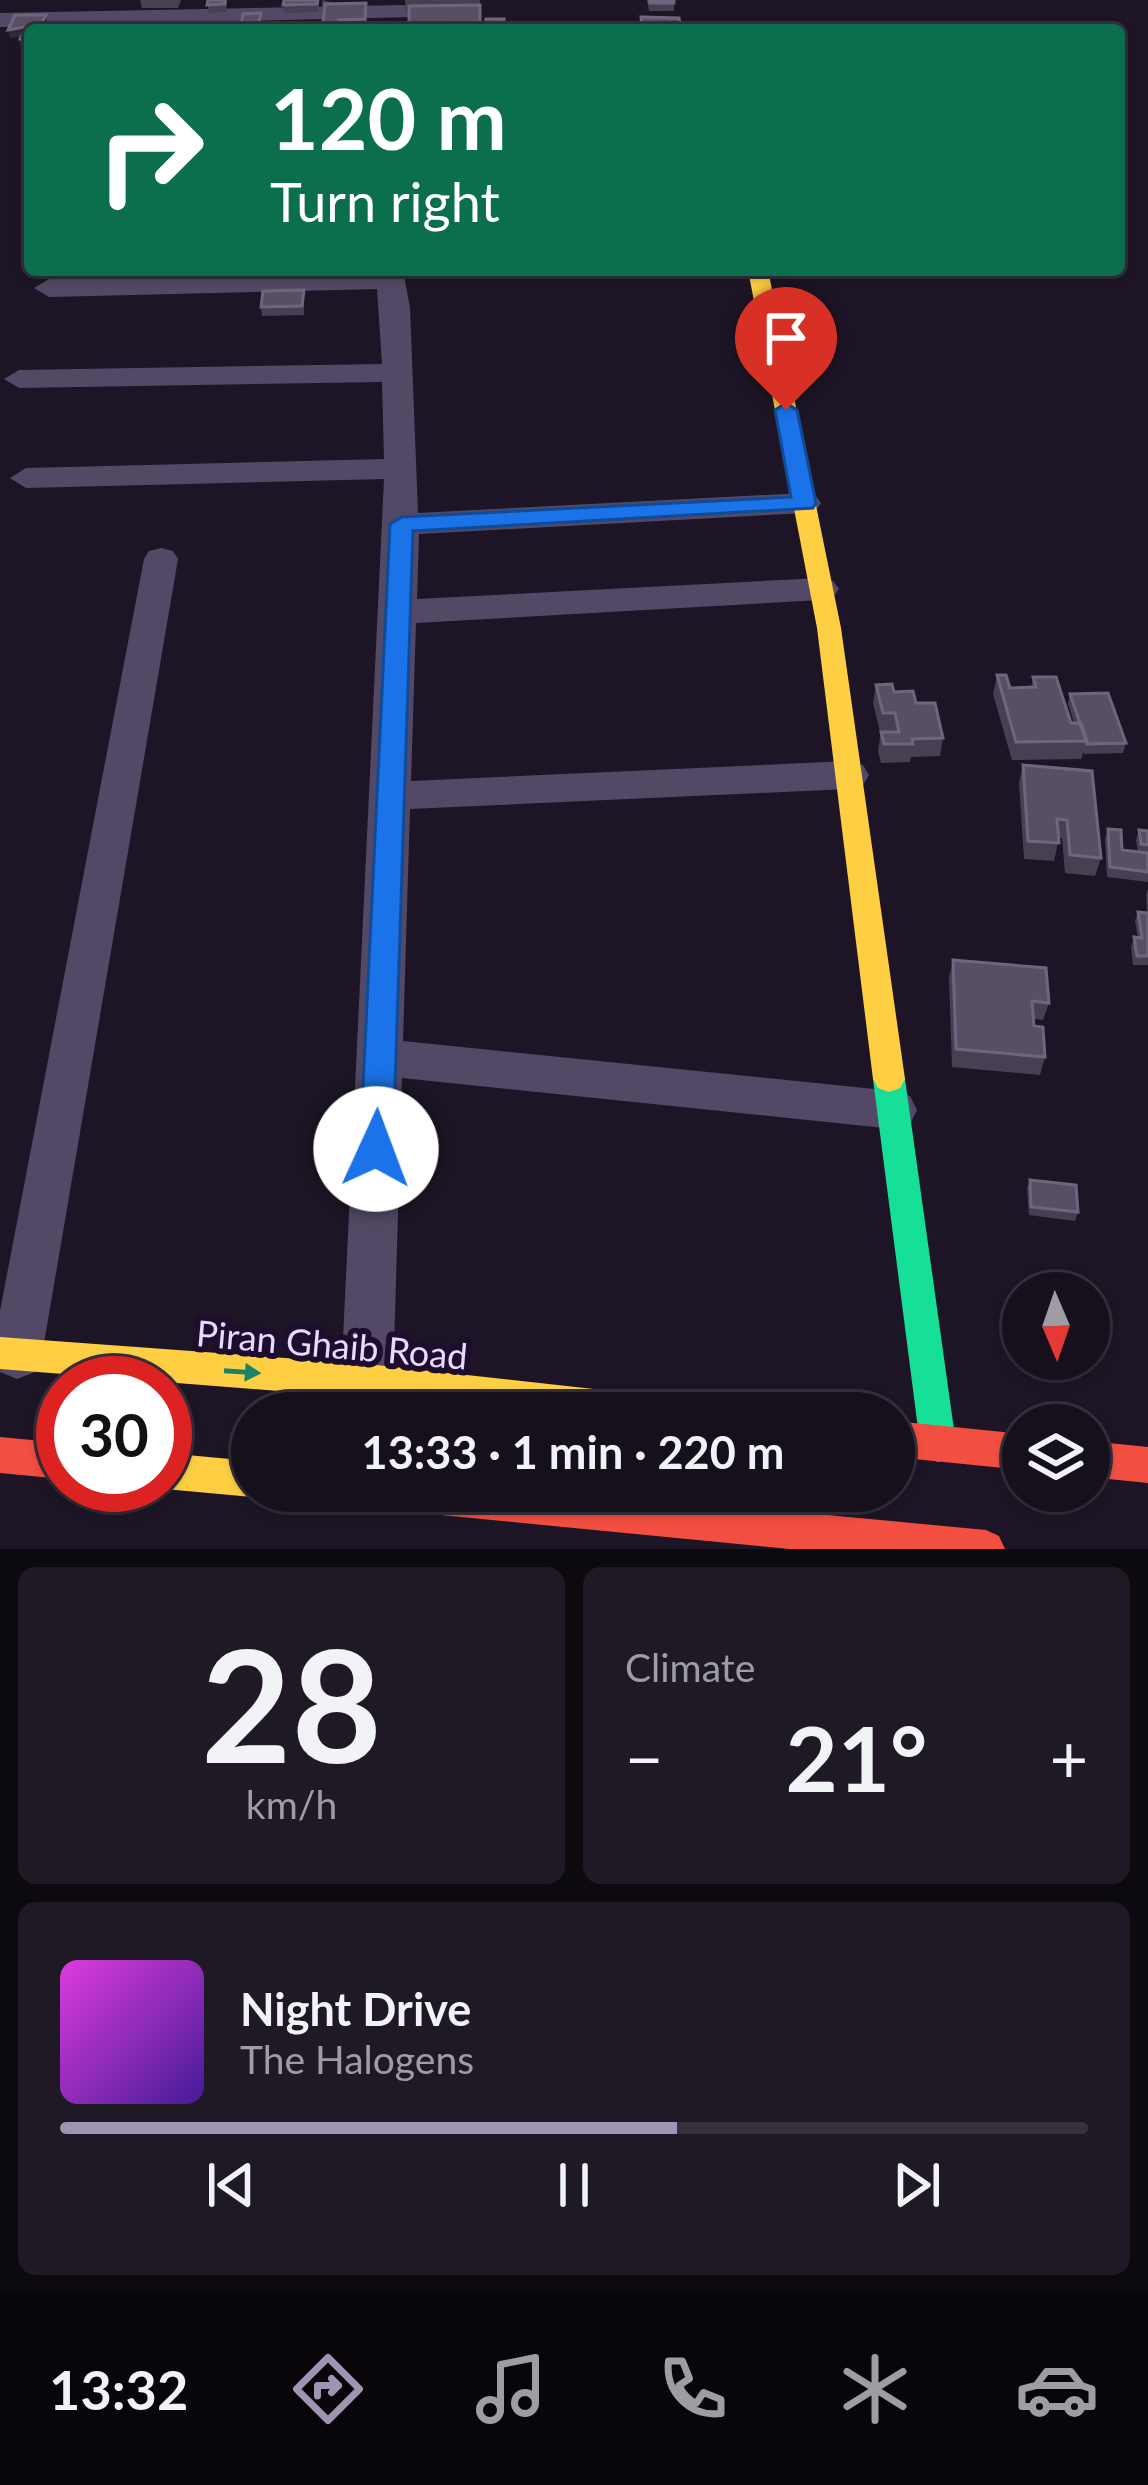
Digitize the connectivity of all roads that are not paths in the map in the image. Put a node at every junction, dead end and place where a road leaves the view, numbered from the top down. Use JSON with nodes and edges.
{"nodes":[{"id":1,"x":403,"y":14,"type":"edge"},
{"id":2,"x":0,"y":20,"type":"edge"},
{"id":3,"x":197,"y":23,"type":"edge"},
{"id":4,"x":310,"y":276,"type":"edge"},
{"id":5,"x":389,"y":276,"type":"edge"},
{"id":6,"x":759,"y":276,"type":"edge"},
{"id":7,"x":152,"y":278,"type":"edge"},
{"id":8,"x":49,"y":288,"type":"dead end"},
{"id":9,"x":397,"y":373,"type":"junction"},
{"id":10,"x":19,"y":379,"type":"dead end"},
{"id":11,"x":400,"y":469,"type":"junction"},
{"id":12,"x":26,"y":478,"type":"dead end"},
{"id":13,"x":804,"y":503,"type":"junction"},
{"id":14,"x":402,"y":524,"type":"junction"},
{"id":15,"x":160,"y":559,"type":"dead end"},
{"id":16,"x":821,"y":589,"type":"junction"},
{"id":17,"x":398,"y":612,"type":"junction"},
{"id":18,"x":849,"y":775,"type":"junction"},
{"id":19,"x":391,"y":796,"type":"junction"},
{"id":20,"x":380,"y":1057,"type":"junction"},
{"id":21,"x":894,"y":1110,"type":"junction"},
{"id":22,"x":8,"y":1354,"type":"edge"},
{"id":23,"x":367,"y":1381,"type":"junction"},
{"id":24,"x":467,"y":1392,"type":"edge"},
{"id":25,"x":915,"y":1441,"type":"edge"},
{"id":26,"x":938,"y":1444,"type":"junction"},
{"id":27,"x":1002,"y":1451,"type":"edge"},
{"id":28,"x":0,"y":1455,"type":"edge"},
{"id":29,"x":36,"y":1458,"type":"edge"},
{"id":30,"x":1110,"y":1461,"type":"edge"},
{"id":31,"x":1148,"y":1465,"type":"edge"},
{"id":32,"x":192,"y":1473,"type":"edge"},
{"id":33,"x":231,"y":1477,"type":"edge"},
{"id":34,"x":599,"y":1512,"type":"edge"},
{"id":35,"x":986,"y":1549,"type":"edge"}],
"edges":[{"from":1,"to":3,"type":"street"},
{"from":2,"to":3,"type":"street"},
{"from":4,"to":7,"type":"street"},
{"from":5,"to":9,"type":"street"},
{"from":6,"to":13,"type":"street"},
{"from":7,"to":8,"type":"street"},
{"from":9,"to":10,"type":"street"},
{"from":9,"to":11,"type":"street"},
{"from":11,"to":12,"type":"street"},
{"from":11,"to":14,"type":"street"},
{"from":13,"to":14,"type":"street"},
{"from":13,"to":16,"type":"street"},
{"from":14,"to":17,"type":"street"},
{"from":15,"to":22,"type":"street"},
{"from":16,"to":17,"type":"street"},
{"from":16,"to":18,"type":"street"},
{"from":17,"to":19,"type":"street"},
{"from":18,"to":19,"type":"street"},
{"from":18,"to":21,"type":"street"},
{"from":19,"to":20,"type":"street"},
{"from":20,"to":21,"type":"street"},
{"from":20,"to":23,"type":"street"},
{"from":21,"to":26,"type":"street"},
{"from":22,"to":23,"type":"street","name":"Piran Ghaib Road","one_way":true},
{"from":23,"to":24,"type":"street","name":"Piran Ghaib Road"},
{"from":25,"to":26,"type":"street"},
{"from":26,"to":27,"type":"street"},
{"from":28,"to":29,"type":"street"},
{"from":30,"to":31,"type":"street"},
{"from":32,"to":33,"type":"street"},
{"from":34,"to":35,"type":"street"}]}
